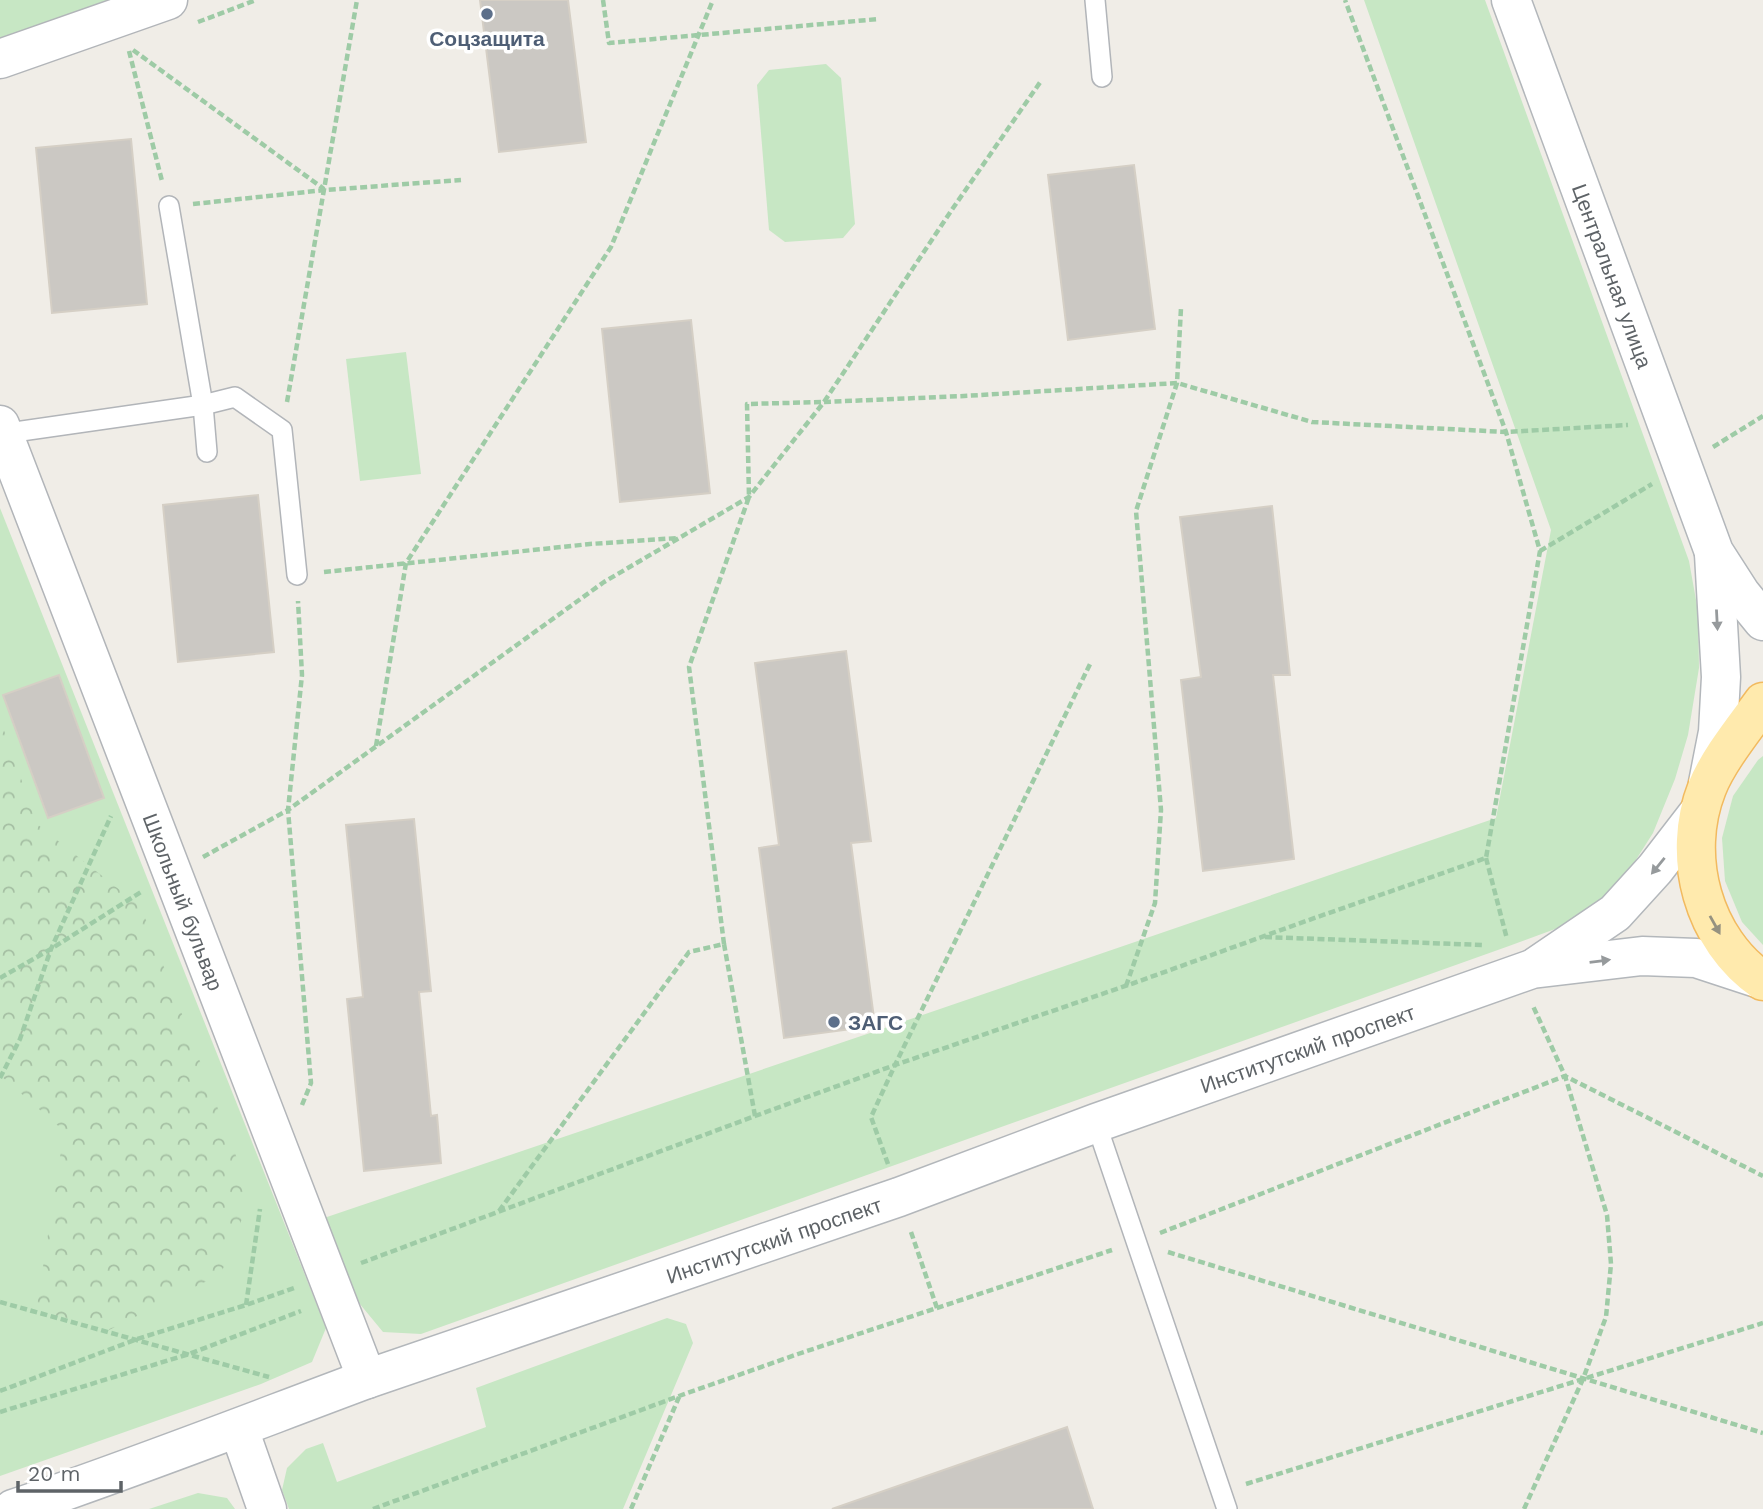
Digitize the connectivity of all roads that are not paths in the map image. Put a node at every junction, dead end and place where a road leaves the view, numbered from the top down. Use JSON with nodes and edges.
{"nodes":[{"id":1,"x":168,"y":0,"type":"edge"},
{"id":2,"x":1095,"y":0,"type":"edge"},
{"id":3,"x":1511,"y":0,"type":"edge"},
{"id":4,"x":0,"y":59,"type":"edge"},
{"id":5,"x":1102,"y":77,"type":"dead end"},
{"id":6,"x":169,"y":206,"type":"road end"},
{"id":7,"x":203,"y":405,"type":"junction"},
{"id":8,"x":1,"y":431,"type":"edge"},
{"id":9,"x":207,"y":452,"type":"dead end"},
{"id":10,"x":1714,"y":552,"type":"junction"},
{"id":11,"x":297,"y":575,"type":"road end"},
{"id":12,"x":1763,"y":621,"type":"edge"},
{"id":13,"x":1763,"y":702,"type":"edge"},
{"id":14,"x":1763,"y":718,"type":"edge"},
{"id":15,"x":1730,"y":748,"type":"junction"},
{"id":16,"x":1704,"y":799,"type":"junction"},
{"id":17,"x":1525,"y":974,"type":"junction"},
{"id":18,"x":1761,"y":980,"type":"edge"},
{"id":19,"x":1096,"y":1123,"type":"junction"},
{"id":20,"x":367,"y":1379,"type":"junction"},
{"id":21,"x":239,"y":1429,"type":"junction"},
{"id":22,"x":1225,"y":1500,"type":"edge"},
{"id":23,"x":31,"y":1506,"type":"edge"},
{"id":24,"x":267,"y":1509,"type":"edge"}],
"edges":[{"from":1,"to":4,"type":"street"},
{"from":2,"to":5,"type":"lane"},
{"from":3,"to":10,"type":"street","name":"Центральная улица"},
{"from":6,"to":7,"type":"lane"},
{"from":7,"to":8,"type":"lane"},
{"from":7,"to":9,"type":"lane"},
{"from":7,"to":11,"type":"lane"},
{"from":8,"to":20,"type":"street","name":"Школьный бульвар"},
{"from":10,"to":12,"type":"street"},
{"from":10,"to":16,"type":"street","one_way":true},
{"from":13,"to":15,"type":"main road"},
{"from":14,"to":15,"type":"main road"},
{"from":15,"to":16,"type":"main road"},
{"from":16,"to":17,"type":"street","one_way":true},
{"from":16,"to":18,"type":"main road","one_way":true},
{"from":17,"to":18,"type":"street","one_way":true},
{"from":17,"to":19,"type":"street","name":"Институтский проспект"},
{"from":19,"to":20,"type":"street","name":"Институтский проспект"},
{"from":19,"to":22,"type":"lane"},
{"from":20,"to":21,"type":"street","name":"Институтский проспект"},
{"from":21,"to":23,"type":"street","name":"Институтский проспект"},
{"from":21,"to":24,"type":"street"}]}
